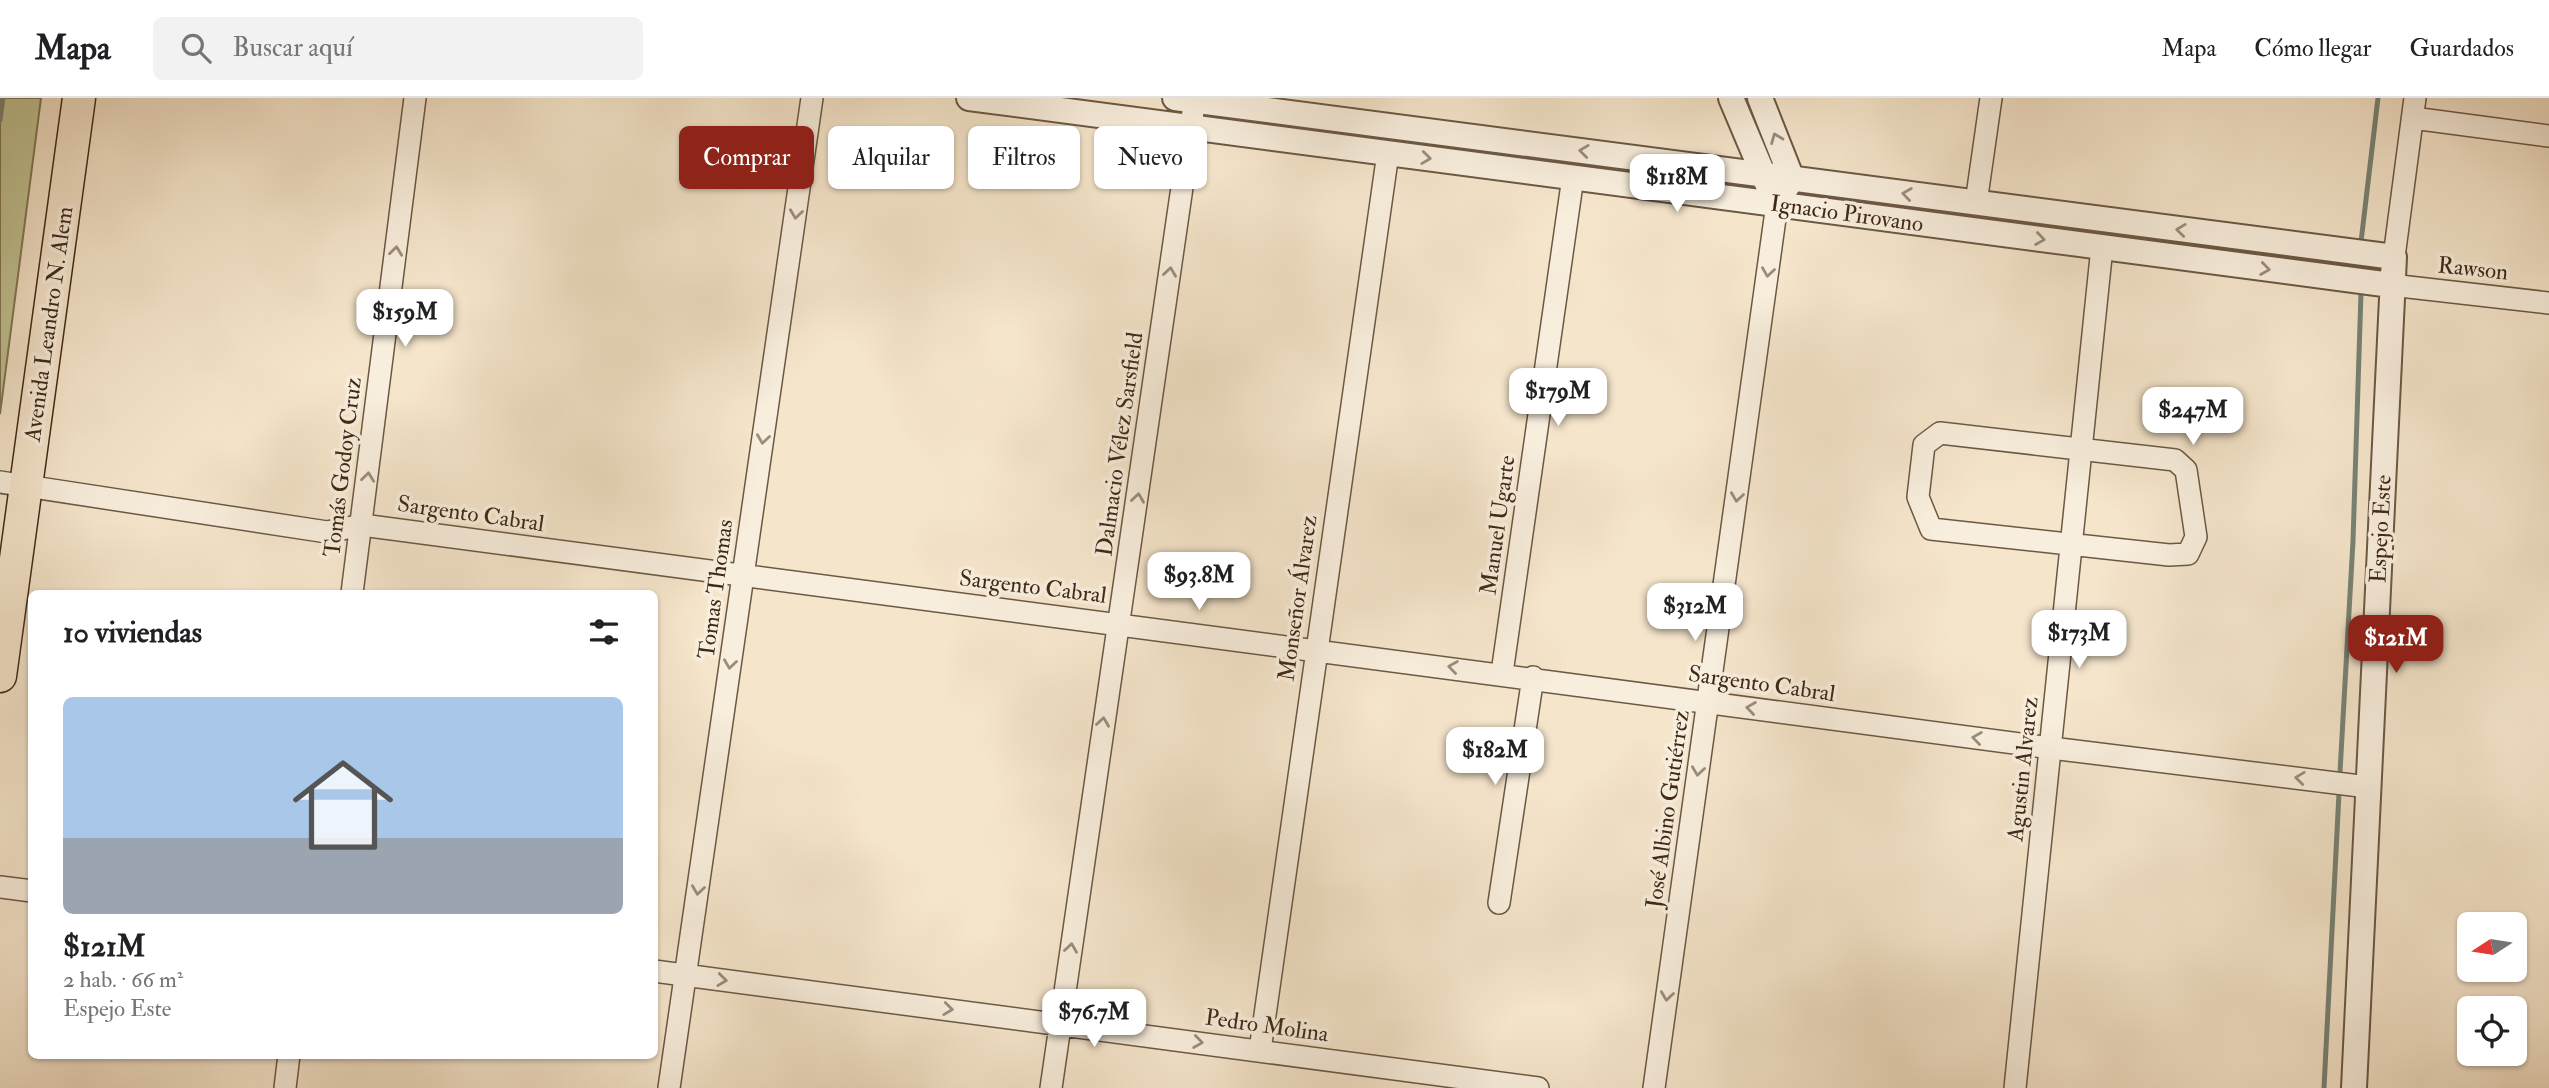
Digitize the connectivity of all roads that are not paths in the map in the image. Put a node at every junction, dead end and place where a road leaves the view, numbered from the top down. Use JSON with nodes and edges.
{"nodes":[{"id":1,"x":79,"y":98,"type":"edge"},
{"id":2,"x":415,"y":98,"type":"edge"},
{"id":3,"x":812,"y":98,"type":"edge"},
{"id":4,"x":969,"y":98,"type":"edge"},
{"id":5,"x":1731,"y":98,"type":"edge"},
{"id":6,"x":1760,"y":98,"type":"edge"},
{"id":7,"x":1991,"y":98,"type":"edge"},
{"id":8,"x":1188,"y":99,"type":"edge"},
{"id":9,"x":2414,"y":108,"type":"edge"},
{"id":10,"x":1182,"y":126,"type":"edge"},
{"id":11,"x":1190,"y":126,"type":"edge"},
{"id":12,"x":1207,"y":129,"type":"edge"},
{"id":13,"x":2549,"y":136,"type":"edge"},
{"id":14,"x":1388,"y":153,"type":"junction"},
{"id":15,"x":1763,"y":175,"type":"junction"},
{"id":16,"x":1573,"y":177,"type":"junction"},
{"id":17,"x":1792,"y":179,"type":"junction"},
{"id":18,"x":1181,"y":189,"type":"edge"},
{"id":19,"x":1949,"y":199,"type":"junction"},
{"id":20,"x":1976,"y":203,"type":"junction"},
{"id":21,"x":1777,"y":204,"type":"junction"},
{"id":22,"x":2002,"y":206,"type":"junction"},
{"id":23,"x":1945,"y":226,"type":"junction"},
{"id":24,"x":2000,"y":233,"type":"junction"},
{"id":25,"x":2102,"y":247,"type":"junction"},
{"id":26,"x":2394,"y":257,"type":"junction"},
{"id":27,"x":2391,"y":285,"type":"junction"},
{"id":28,"x":2549,"y":303,"type":"edge"},
{"id":29,"x":2081,"y":449,"type":"junction"},
{"id":30,"x":13,"y":484,"type":"edge"},
{"id":31,"x":362,"y":525,"type":"junction"},
{"id":32,"x":2071,"y":545,"type":"junction"},
{"id":33,"x":743,"y":577,"type":"junction"},
{"id":34,"x":352,"y":590,"type":"edge"},
{"id":35,"x":1119,"y":623,"type":"junction"},
{"id":36,"x":1317,"y":649,"type":"junction"},
{"id":37,"x":1502,"y":673,"type":"junction"},
{"id":38,"x":0,"y":676,"type":"edge"},
{"id":39,"x":1534,"y":677,"type":"junction"},
{"id":40,"x":1708,"y":702,"type":"junction"},
{"id":41,"x":2050,"y":748,"type":"junction"},
{"id":42,"x":2368,"y":787,"type":"junction"},
{"id":43,"x":0,"y":887,"type":"edge"},
{"id":44,"x":28,"y":890,"type":"edge"},
{"id":45,"x":1499,"y":903,"type":"dead end"},
{"id":46,"x":658,"y":972,"type":"edge"},
{"id":47,"x":686,"y":975,"type":"junction"},
{"id":48,"x":1060,"y":1024,"type":"junction"},
{"id":49,"x":1260,"y":1050,"type":"junction"},
{"id":50,"x":289,"y":1059,"type":"edge"},
{"id":51,"x":285,"y":1088,"type":"edge"},
{"id":52,"x":669,"y":1088,"type":"edge"},
{"id":53,"x":1051,"y":1088,"type":"edge"},
{"id":54,"x":1538,"y":1088,"type":"edge"},
{"id":55,"x":1654,"y":1088,"type":"edge"},
{"id":56,"x":2015,"y":1088,"type":"edge"},
{"id":57,"x":2354,"y":1088,"type":"edge"}],
"edges":[{"from":1,"to":30,"type":"main road","name":"Avenida Leandro N. Alem"},
{"from":31,"to":2,"type":"street","name":"Tomás Godoy Cruz","one_way":true},
{"from":3,"to":33,"type":"street","name":"Tomas Thomas","one_way":true},
{"from":4,"to":10,"type":"street","name":"Ignacio Pirovano"},
{"from":5,"to":15,"type":"street"},
{"from":17,"to":6,"type":"street","one_way":true},
{"from":7,"to":20,"type":"street"},
{"from":8,"to":11,"type":"street","name":"Dalmacio Vélez Sarsfield"},
{"from":15,"to":8,"type":"street","name":"Ignacio Pirovano","one_way":true},
{"from":9,"to":13,"type":"street"},
{"from":9,"to":26,"type":"street","name":"Espejo Este"},
{"from":12,"to":14,"type":"street","name":"Ignacio Pirovano"},
{"from":14,"to":16,"type":"street","name":"Ignacio Pirovano","one_way":true},
{"from":14,"to":36,"type":"street","name":"Monseñor Álvarez"},
{"from":15,"to":17,"type":"street","name":"Ignacio Pirovano"},
{"from":15,"to":21,"type":"street"},
{"from":16,"to":21,"type":"street","name":"Ignacio Pirovano"},
{"from":16,"to":37,"type":"street","name":"Manuel Ugarte"},
{"from":19,"to":17,"type":"street","name":"Ignacio Pirovano","one_way":true},
{"from":17,"to":21,"type":"street"},
{"from":35,"to":18,"type":"street","name":"Dalmacio Vélez Sarsfield","one_way":true},
{"from":19,"to":20,"type":"street","name":"Ignacio Pirovano"},
{"from":19,"to":23,"type":"street"},
{"from":20,"to":22,"type":"street","name":"Ignacio Pirovano"},
{"from":21,"to":23,"type":"street","name":"Ignacio Pirovano"},
{"from":21,"to":40,"type":"street","name":"José Albino Gutiérrez","one_way":true},
{"from":22,"to":24,"type":"street"},
{"from":26,"to":22,"type":"street","name":"Ignacio Pirovano","one_way":true},
{"from":23,"to":24,"type":"street","name":"Ignacio Pirovano"},
{"from":24,"to":25,"type":"street","name":"Ignacio Pirovano","one_way":true},
{"from":25,"to":27,"type":"street","name":"Ignacio Pirovano","one_way":true},
{"from":25,"to":29,"type":"street","name":"Agustin Alvarez"},
{"from":26,"to":27,"type":"street","name":"Espejo Este"},
{"from":27,"to":28,"type":"street","name":"Rawson"},
{"from":27,"to":42,"type":"street","name":"Espejo Este"},
{"from":29,"to":32,"type":"street","name":"Agustin Alvarez"},
{"from":29,"to":32,"type":"street"},
{"from":29,"to":32,"type":"street"},
{"from":30,"to":31,"type":"street","name":"Sargento Cabral"},
{"from":30,"to":38,"type":"main road","name":"Avenida Leandro N. Alem"},
{"from":31,"to":33,"type":"street","name":"Sargento Cabral"},
{"from":31,"to":34,"type":"street","name":"Tomás Godoy Cruz"},
{"from":32,"to":41,"type":"street","name":"Agustin Alvarez"},
{"from":33,"to":35,"type":"street","name":"Sargento Cabral"},
{"from":33,"to":47,"type":"street","name":"Tomas Thomas","one_way":true},
{"from":35,"to":36,"type":"street","name":"Sargento Cabral"},
{"from":48,"to":35,"type":"street","name":"Dalmacio Vélez Sarsfield","one_way":true},
{"from":37,"to":36,"type":"street","name":"Sargento Cabral","one_way":true},
{"from":36,"to":49,"type":"street","name":"Monseñor Álvarez"},
{"from":37,"to":39,"type":"street","name":"Sargento Cabral"},
{"from":39,"to":40,"type":"street","name":"Sargento Cabral"},
{"from":39,"to":45,"type":"street"},
{"from":41,"to":40,"type":"street","name":"Sargento Cabral","one_way":true},
{"from":40,"to":55,"type":"street","name":"José Albino Gutiérrez","one_way":true},
{"from":42,"to":41,"type":"street","name":"Sargento Cabral","one_way":true},
{"from":41,"to":56,"type":"street","name":"Agustin Alvarez"},
{"from":42,"to":57,"type":"street","name":"Espejo Este"},
{"from":43,"to":44,"type":"street"},
{"from":46,"to":47,"type":"street","name":"Pedro Molina"},
{"from":47,"to":48,"type":"street","name":"Pedro Molina","one_way":true},
{"from":47,"to":52,"type":"street","name":"Tomas Thomas"},
{"from":48,"to":49,"type":"street","name":"Pedro Molina","one_way":true},
{"from":48,"to":53,"type":"street","name":"Dalmacio Vélez Sarsfield"},
{"from":49,"to":54,"type":"street","name":"Pedro Molina"},
{"from":50,"to":51,"type":"street"}]}
